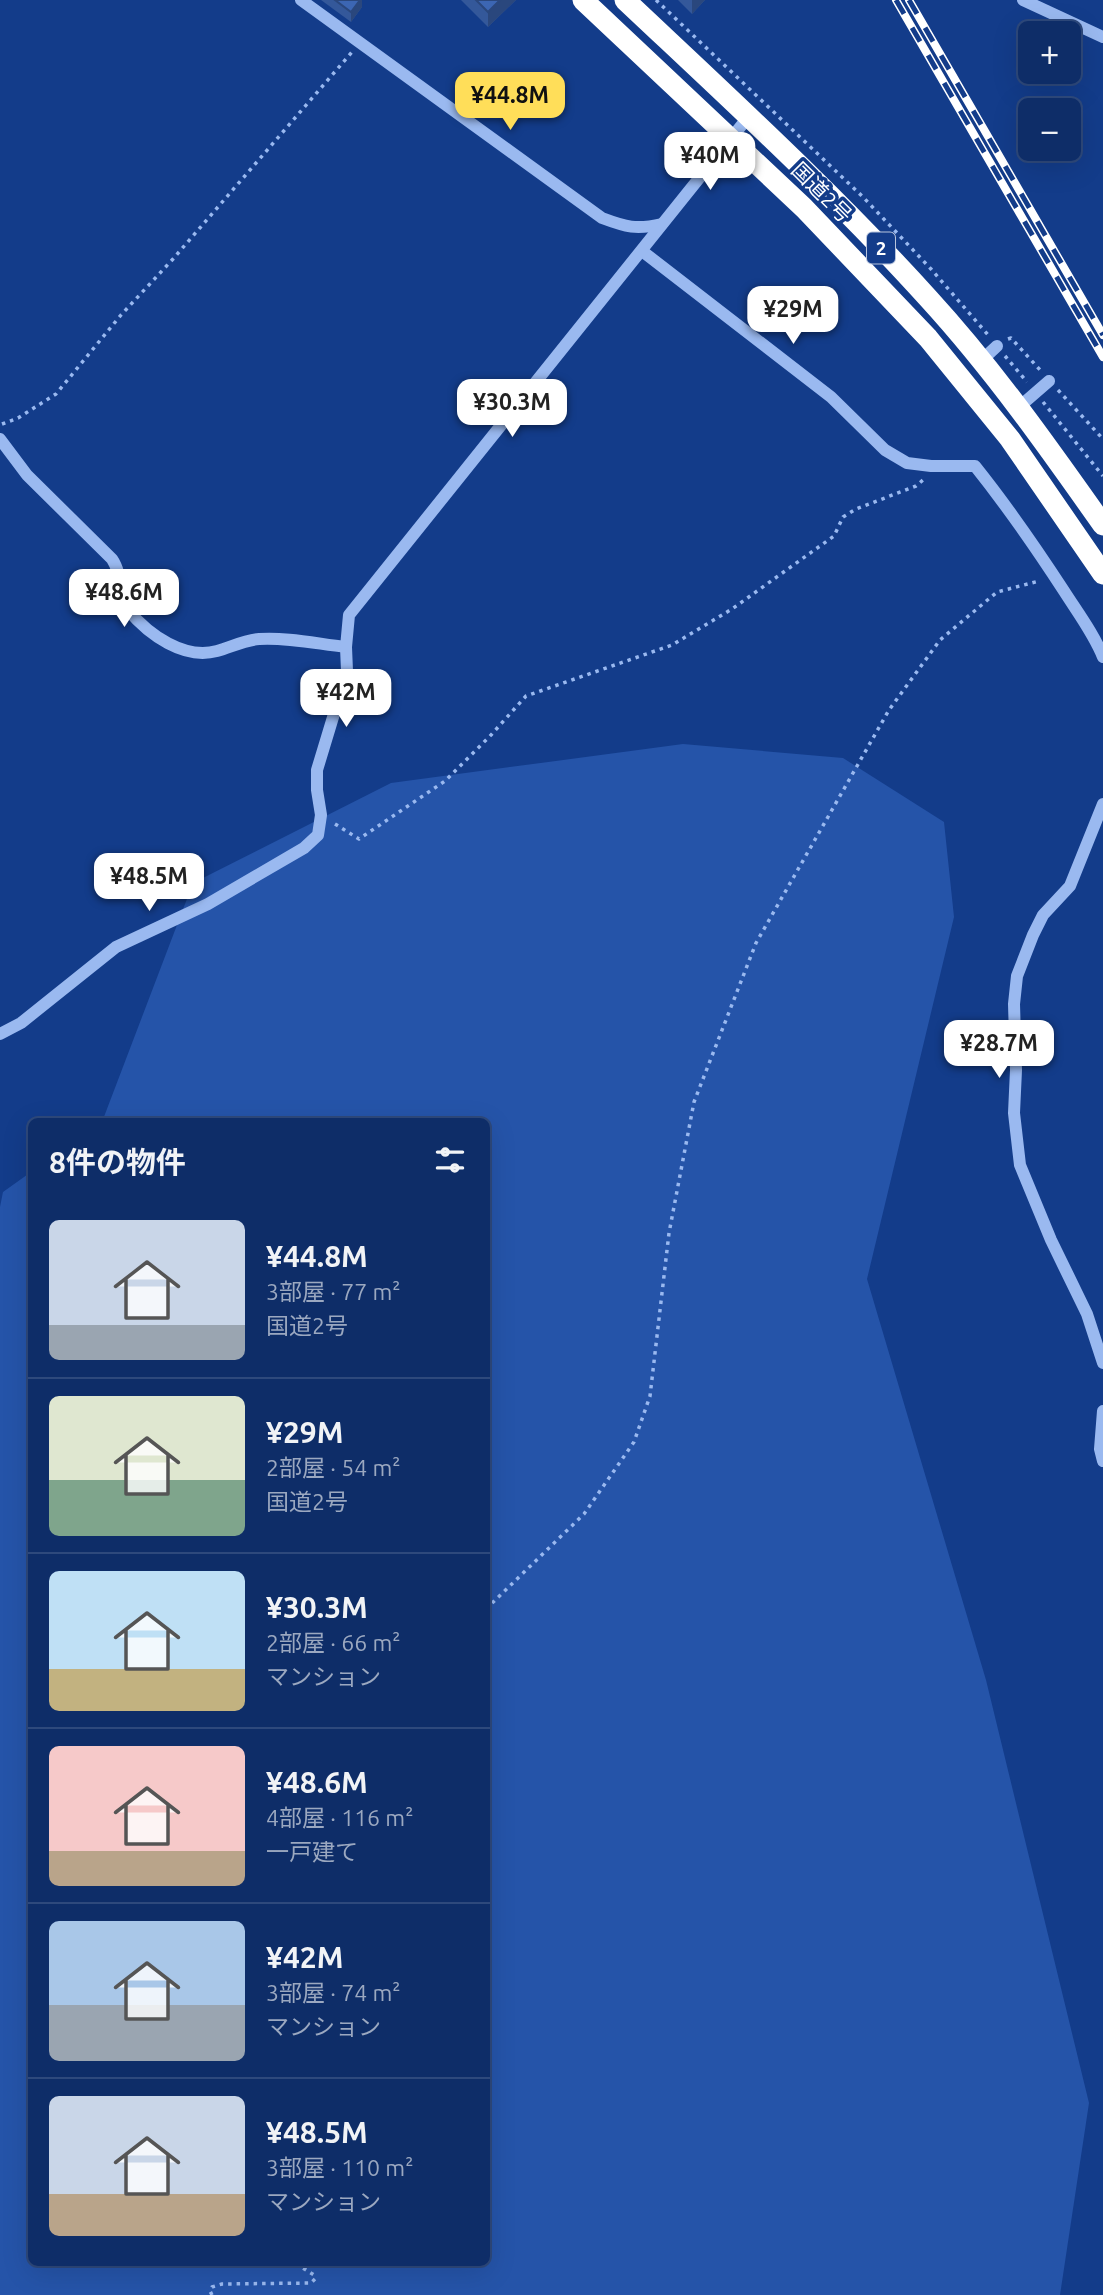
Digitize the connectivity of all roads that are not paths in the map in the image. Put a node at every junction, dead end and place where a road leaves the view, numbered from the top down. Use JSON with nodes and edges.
{"nodes":[{"id":1,"x":301,"y":0,"type":"edge"},
{"id":2,"x":583,"y":0,"type":"edge"},
{"id":3,"x":625,"y":0,"type":"edge"},
{"id":4,"x":1023,"y":0,"type":"edge"},
{"id":5,"x":1103,"y":37,"type":"edge"},
{"id":6,"x":749,"y":116,"type":"junction"},
{"id":7,"x":732,"y":139,"type":"junction"},
{"id":8,"x":662,"y":225,"type":"junction"},
{"id":9,"x":642,"y":251,"type":"junction"},
{"id":10,"x":1049,"y":381,"type":"dead end"},
{"id":11,"x":1019,"y":407,"type":"junction"},
{"id":12,"x":0,"y":439,"type":"edge"},
{"id":13,"x":1103,"y":525,"type":"edge"},
{"id":14,"x":1103,"y":574,"type":"edge"},
{"id":15,"x":346,"y":647,"type":"junction"},
{"id":16,"x":1103,"y":657,"type":"edge"},
{"id":17,"x":1103,"y":804,"type":"edge"},
{"id":18,"x":0,"y":1034,"type":"edge"},
{"id":19,"x":1103,"y":1363,"type":"edge"},
{"id":20,"x":1103,"y":1411,"type":"edge"},
{"id":21,"x":1103,"y":1461,"type":"edge"}],
"edges":[{"from":1,"to":8,"type":"street"},
{"from":2,"to":7,"type":"highway","name":"国道2号","number":"2"},
{"from":3,"to":6,"type":"highway","name":"国道2号","number":"2"},
{"from":4,"to":5,"type":"street"},
{"from":6,"to":7,"type":"street"},
{"from":6,"to":11,"type":"highway","name":"国道2号","number":"2"},
{"from":7,"to":8,"type":"street"},
{"from":7,"to":14,"type":"highway","name":"国道2号","number":"2"},
{"from":8,"to":9,"type":"street"},
{"from":9,"to":15,"type":"street"},
{"from":9,"to":16,"type":"street"},
{"from":10,"to":11,"type":"street"},
{"from":11,"to":13,"type":"highway","name":"国道2号","number":"2"},
{"from":12,"to":15,"type":"street"},
{"from":15,"to":18,"type":"street"},
{"from":17,"to":19,"type":"street"},
{"from":20,"to":21,"type":"street"}]}
